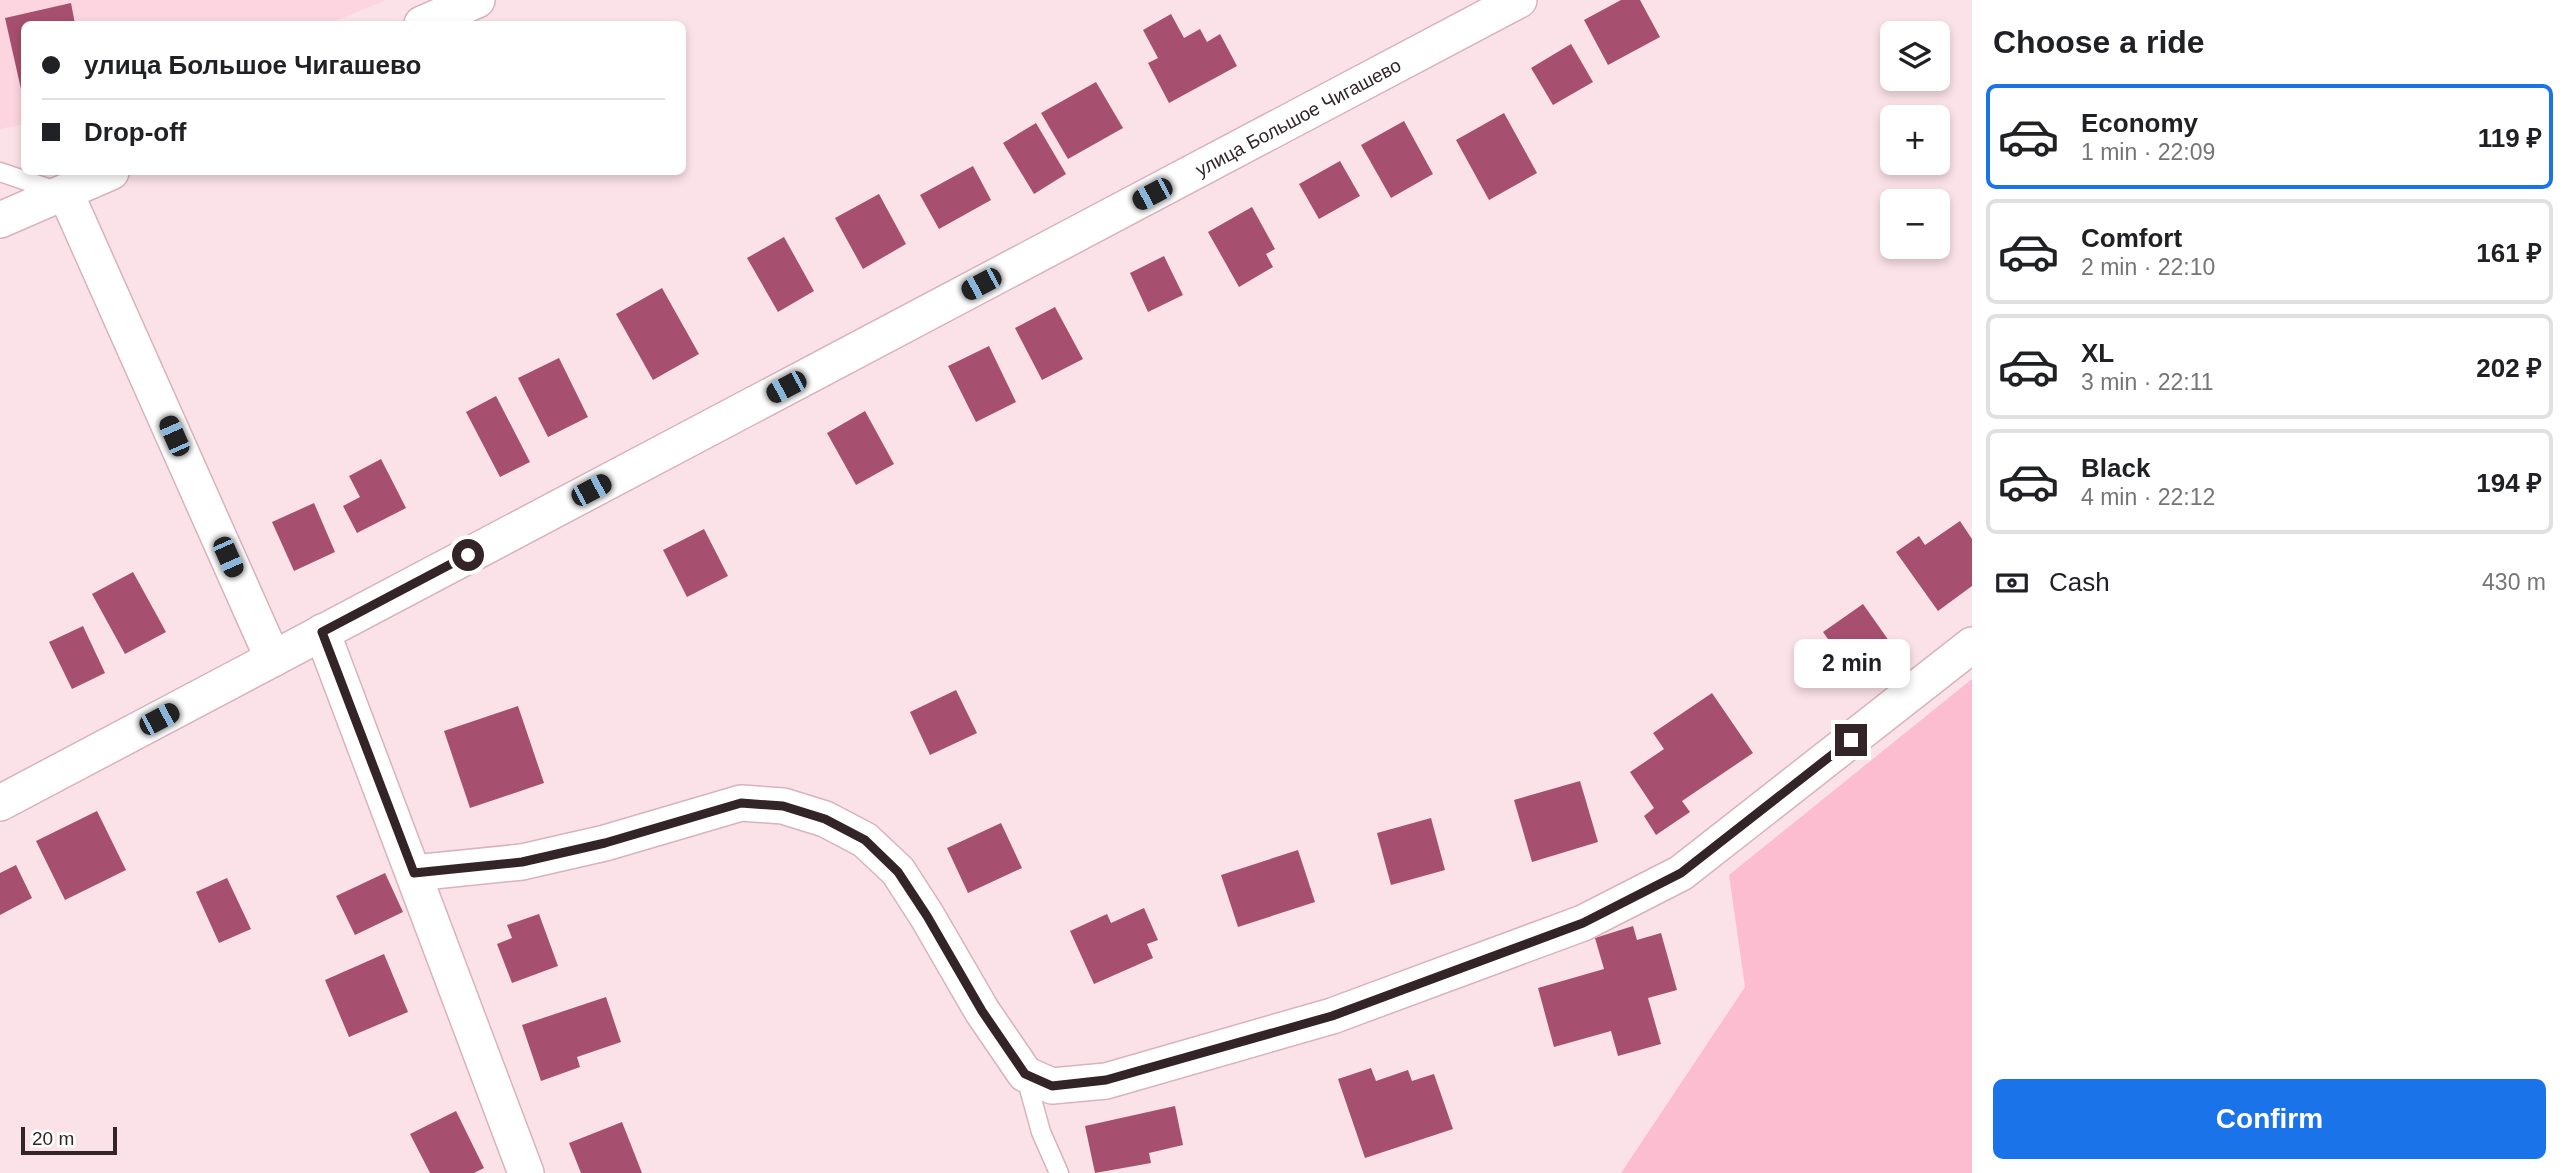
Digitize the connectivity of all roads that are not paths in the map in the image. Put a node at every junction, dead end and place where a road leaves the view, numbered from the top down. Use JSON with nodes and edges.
{"nodes":[{"id":1,"x":477,"y":0,"type":"edge"},
{"id":2,"x":1519,"y":0,"type":"edge"},
{"id":3,"x":429,"y":21,"type":"edge"},
{"id":4,"x":0,"y":172,"type":"edge"},
{"id":5,"x":105,"y":175,"type":"edge"},
{"id":6,"x":66,"y":194,"type":"junction"},
{"id":7,"x":0,"y":220,"type":"edge"},
{"id":8,"x":322,"y":632,"type":"junction"},
{"id":9,"x":1972,"y":645,"type":"edge"},
{"id":10,"x":273,"y":659,"type":"junction"},
{"id":11,"x":0,"y":803,"type":"edge"},
{"id":12,"x":414,"y":873,"type":"junction"},
{"id":13,"x":1025,"y":1074,"type":"junction"},
{"id":14,"x":526,"y":1173,"type":"edge"},
{"id":15,"x":1059,"y":1173,"type":"edge"}],
"edges":[{"from":1,"to":3,"type":"street"},
{"from":2,"to":8,"type":"street","name":"улица Большое Чигашево"},
{"from":4,"to":6,"type":"lane"},
{"from":5,"to":6,"type":"street"},
{"from":6,"to":7,"type":"street"},
{"from":6,"to":10,"type":"street"},
{"from":8,"to":10,"type":"street","name":"улица Большое Чигашево"},
{"from":8,"to":12,"type":"street"},
{"from":9,"to":13,"type":"street"},
{"from":10,"to":11,"type":"street","name":"улица Большое Чигашево"},
{"from":12,"to":13,"type":"street"},
{"from":12,"to":14,"type":"street"},
{"from":13,"to":15,"type":"lane"}]}
